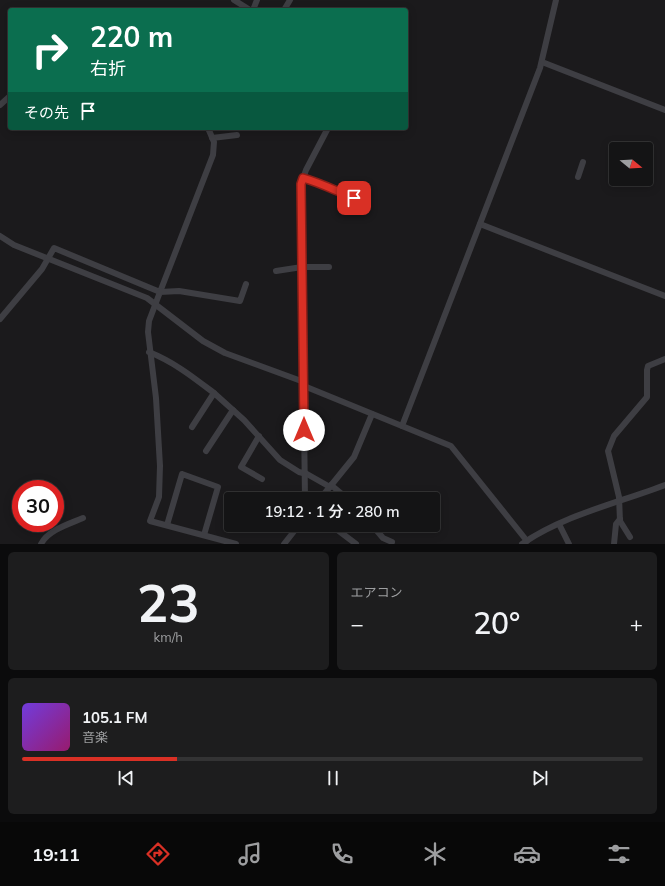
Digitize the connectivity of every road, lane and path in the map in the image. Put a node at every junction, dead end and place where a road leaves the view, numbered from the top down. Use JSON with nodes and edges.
{"nodes":[{"id":1,"x":234,"y":0,"type":"edge"},
{"id":2,"x":556,"y":0,"type":"edge"},
{"id":3,"x":248,"y":8,"type":"edge"},
{"id":4,"x":542,"y":62,"type":"junction"},
{"id":5,"x":8,"y":98,"type":"edge"},
{"id":6,"x":0,"y":105,"type":"edge"},
{"id":7,"x":665,"y":110,"type":"edge"},
{"id":8,"x":209,"y":130,"type":"edge"},
{"id":9,"x":327,"y":130,"type":"edge"},
{"id":10,"x":236,"y":135,"type":"dead end"},
{"id":11,"x":212,"y":138,"type":"junction"},
{"id":12,"x":583,"y":162,"type":"dead end"},
{"id":13,"x":578,"y":177,"type":"dead end"},
{"id":14,"x":303,"y":178,"type":"junction"},
{"id":15,"x":354,"y":198,"type":"dead end"},
{"id":16,"x":480,"y":224,"type":"junction"},
{"id":17,"x":0,"y":236,"type":"edge"},
{"id":18,"x":47,"y":259,"type":"junction"},
{"id":19,"x":302,"y":267,"type":"junction"},
{"id":20,"x":329,"y":267,"type":"dead end"},
{"id":21,"x":276,"y":271,"type":"dead end"},
{"id":22,"x":246,"y":284,"type":"dead end"},
{"id":23,"x":160,"y":292,"type":"junction"},
{"id":24,"x":665,"y":296,"type":"edge"},
{"id":25,"x":155,"y":305,"type":"junction"},
{"id":26,"x":0,"y":319,"type":"edge"},
{"id":27,"x":149,"y":352,"type":"junction"},
{"id":28,"x":665,"y":358,"type":"edge"},
{"id":29,"x":304,"y":384,"type":"junction"},
{"id":30,"x":214,"y":393,"type":"junction"},
{"id":31,"x":233,"y":410,"type":"junction"},
{"id":32,"x":372,"y":414,"type":"junction"},
{"id":33,"x":402,"y":426,"type":"junction"},
{"id":34,"x":192,"y":427,"type":"dead end"},
{"id":35,"x":259,"y":436,"type":"junction"},
{"id":36,"x":206,"y":451,"type":"dead end"},
{"id":37,"x":305,"y":474,"type":"junction"},
{"id":38,"x":262,"y":479,"type":"dead end"},
{"id":39,"x":665,"y":484,"type":"edge"},
{"id":40,"x":331,"y":486,"type":"junction"},
{"id":41,"x":305,"y":492,"type":"edge"},
{"id":42,"x":326,"y":492,"type":"edge"},
{"id":43,"x":339,"y":492,"type":"edge"},
{"id":44,"x":619,"y":502,"type":"junction"},
{"id":45,"x":83,"y":518,"type":"dead end"},
{"id":46,"x":620,"y":519,"type":"junction"},
{"id":47,"x":559,"y":524,"type":"junction"},
{"id":48,"x":167,"y":525,"type":"junction"},
{"id":49,"x":293,"y":532,"type":"edge"},
{"id":50,"x":340,"y":532,"type":"edge"},
{"id":51,"x":378,"y":532,"type":"edge"},
{"id":52,"x":204,"y":535,"type":"junction"},
{"id":53,"x":630,"y":537,"type":"dead end"},
{"id":54,"x":392,"y":542,"type":"dead end"},
{"id":55,"x":524,"y":542,"type":"edge"},
{"id":56,"x":41,"y":544,"type":"edge"},
{"id":57,"x":236,"y":544,"type":"edge"},
{"id":58,"x":284,"y":544,"type":"edge"},
{"id":59,"x":356,"y":544,"type":"edge"},
{"id":60,"x":569,"y":544,"type":"edge"},
{"id":61,"x":614,"y":544,"type":"edge"}],
"edges":[{"from":1,"to":3,"type":"street"},
{"from":2,"to":4,"type":"street"},
{"from":4,"to":7,"type":"street"},
{"from":4,"to":16,"type":"street"},
{"from":5,"to":6,"type":"street"},
{"from":8,"to":11,"type":"street"},
{"from":9,"to":14,"type":"street"},
{"from":10,"to":11,"type":"street"},
{"from":11,"to":23,"type":"street"},
{"from":12,"to":13,"type":"street"},
{"from":14,"to":15,"type":"street"},
{"from":14,"to":19,"type":"street"},
{"from":16,"to":24,"type":"street"},
{"from":16,"to":33,"type":"street"},
{"from":17,"to":18,"type":"street"},
{"from":18,"to":23,"type":"street"},
{"from":18,"to":25,"type":"street"},
{"from":18,"to":26,"type":"street"},
{"from":19,"to":20,"type":"street"},
{"from":19,"to":21,"type":"street"},
{"from":19,"to":29,"type":"street"},
{"from":22,"to":23,"type":"street"},
{"from":23,"to":25,"type":"street"},
{"from":25,"to":27,"type":"street"},
{"from":25,"to":29,"type":"street"},
{"from":27,"to":30,"type":"street"},
{"from":27,"to":48,"type":"street"},
{"from":28,"to":44,"type":"street"},
{"from":29,"to":32,"type":"street"},
{"from":29,"to":37,"type":"street"},
{"from":30,"to":31,"type":"street"},
{"from":30,"to":34,"type":"street"},
{"from":31,"to":35,"type":"street"},
{"from":31,"to":36,"type":"street"},
{"from":32,"to":33,"type":"street"},
{"from":32,"to":40,"type":"street"},
{"from":33,"to":55,"type":"street"},
{"from":35,"to":37,"type":"street"},
{"from":35,"to":38,"type":"street"},
{"from":37,"to":40,"type":"street"},
{"from":37,"to":41,"type":"street"},
{"from":39,"to":44,"type":"street"},
{"from":40,"to":42,"type":"street"},
{"from":40,"to":43,"type":"street"},
{"from":44,"to":46,"type":"street"},
{"from":44,"to":47,"type":"street"},
{"from":45,"to":56,"type":"street"},
{"from":46,"to":53,"type":"street"},
{"from":46,"to":61,"type":"street"},
{"from":47,"to":55,"type":"street"},
{"from":47,"to":60,"type":"street"},
{"from":48,"to":52,"type":"street"},
{"from":48,"to":52,"type":"street"},
{"from":49,"to":58,"type":"street"},
{"from":50,"to":59,"type":"street"},
{"from":51,"to":54,"type":"street"},
{"from":52,"to":57,"type":"street"}]}
